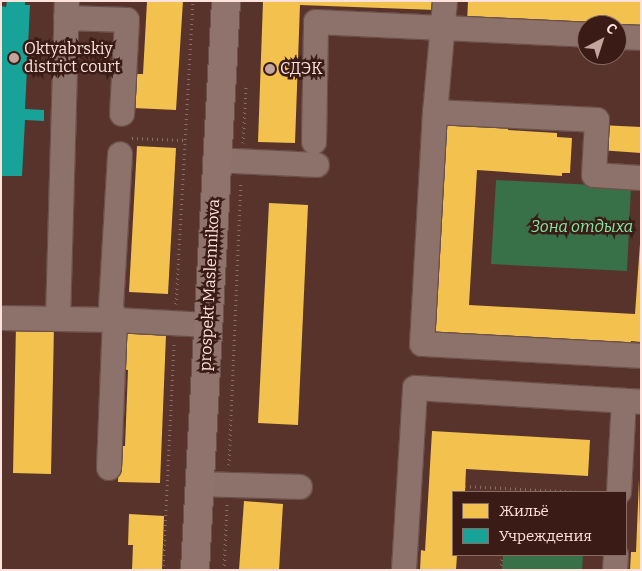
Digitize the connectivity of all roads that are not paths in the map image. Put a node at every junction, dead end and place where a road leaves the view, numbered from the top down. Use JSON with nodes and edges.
{"nodes":[{"id":1,"x":226,"y":1,"type":"edge"},
{"id":2,"x":445,"y":1,"type":"edge"},
{"id":3,"x":66,"y":10,"type":"edge"},
{"id":4,"x":443,"y":27,"type":"junction"},
{"id":5,"x":577,"y":34,"type":"edge"},
{"id":6,"x":627,"y":37,"type":"edge"},
{"id":7,"x":641,"y":38,"type":"edge"},
{"id":8,"x":435,"y":112,"type":"junction"},
{"id":9,"x":122,"y":114,"type":"dead end"},
{"id":10,"x":314,"y":142,"type":"dead end"},
{"id":11,"x":125,"y":146,"type":"road end"},
{"id":12,"x":215,"y":160,"type":"junction"},
{"id":13,"x":317,"y":165,"type":"dead end"},
{"id":14,"x":641,"y":178,"type":"edge"},
{"id":15,"x":1,"y":318,"type":"edge"},
{"id":16,"x":58,"y":319,"type":"junction"},
{"id":17,"x":115,"y":320,"type":"junction"},
{"id":18,"x":208,"y":326,"type":"junction"},
{"id":19,"x":641,"y":356,"type":"edge"},
{"id":20,"x":632,"y":402,"type":"edge"},
{"id":21,"x":109,"y":468,"type":"dead end"},
{"id":22,"x":200,"y":484,"type":"junction"},
{"id":23,"x":300,"y":486,"type":"dead end"},
{"id":24,"x":619,"y":491,"type":"edge"},
{"id":25,"x":616,"y":556,"type":"edge"},
{"id":26,"x":195,"y":570,"type":"edge"},
{"id":27,"x":404,"y":570,"type":"edge"},
{"id":28,"x":615,"y":570,"type":"edge"}],
"edges":[{"from":1,"to":12,"type":"main road","name":"prospekt Maslennikova"},
{"from":2,"to":4,"type":"lane"},
{"from":3,"to":9,"type":"lane"},
{"from":3,"to":16,"type":"lane"},
{"from":4,"to":5,"type":"lane"},
{"from":4,"to":8,"type":"lane"},
{"from":4,"to":10,"type":"lane"},
{"from":6,"to":7,"type":"lane"},
{"from":8,"to":14,"type":"lane"},
{"from":8,"to":19,"type":"lane"},
{"from":11,"to":17,"type":"lane"},
{"from":12,"to":13,"type":"lane"},
{"from":12,"to":18,"type":"main road","name":"prospekt Maslennikova"},
{"from":15,"to":16,"type":"lane"},
{"from":16,"to":17,"type":"lane"},
{"from":17,"to":18,"type":"lane"},
{"from":17,"to":21,"type":"lane"},
{"from":18,"to":22,"type":"main road","name":"prospekt Maslennikova"},
{"from":20,"to":24,"type":"lane"},
{"from":20,"to":27,"type":"lane"},
{"from":22,"to":23,"type":"lane"},
{"from":22,"to":26,"type":"main road","name":"prospekt Maslennikova"},
{"from":25,"to":28,"type":"lane"}]}
